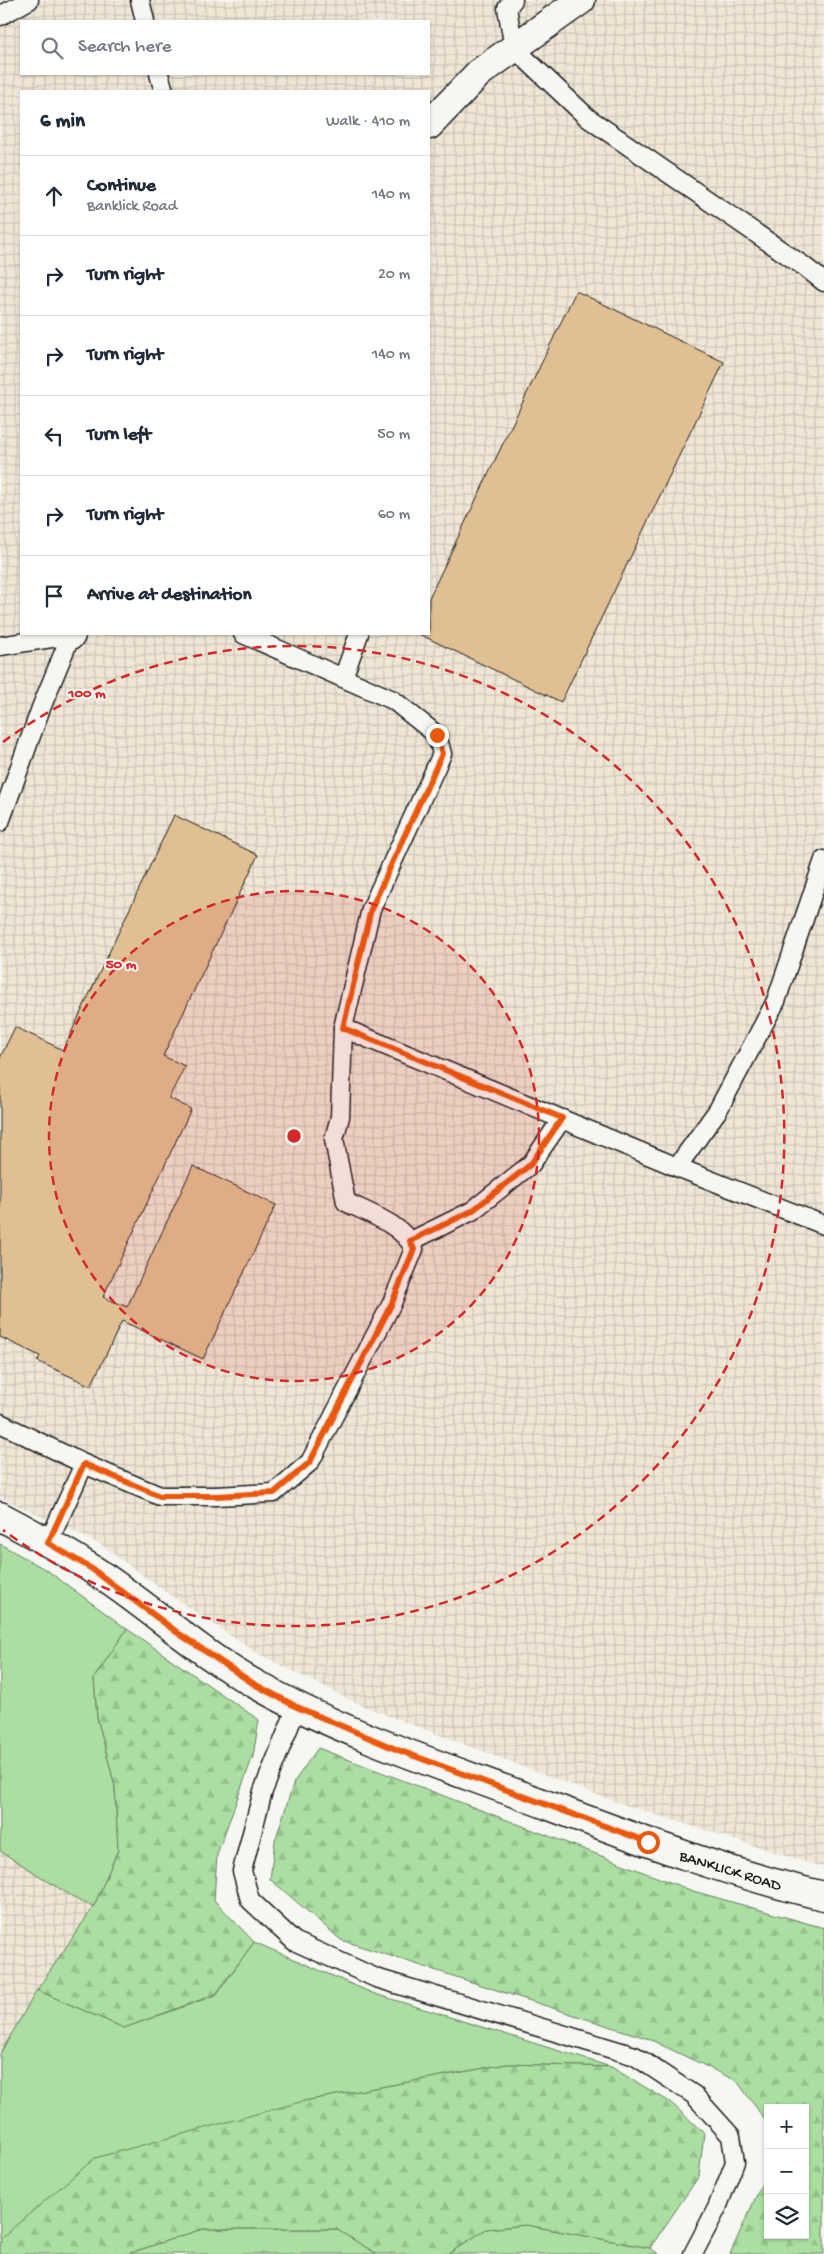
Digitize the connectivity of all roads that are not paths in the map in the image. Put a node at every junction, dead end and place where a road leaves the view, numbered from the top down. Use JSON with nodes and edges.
{"nodes":[{"id":1,"x":29,"y":0,"type":"edge"},
{"id":2,"x":140,"y":0,"type":"edge"},
{"id":3,"x":513,"y":0,"type":"edge"},
{"id":4,"x":582,"y":0,"type":"edge"},
{"id":5,"x":0,"y":16,"type":"edge"},
{"id":6,"x":145,"y":20,"type":"edge"},
{"id":7,"x":514,"y":48,"type":"junction"},
{"id":8,"x":159,"y":75,"type":"edge"},
{"id":9,"x":164,"y":90,"type":"edge"},
{"id":10,"x":430,"y":123,"type":"edge"},
{"id":11,"x":824,"y":282,"type":"edge"},
{"id":12,"x":65,"y":635,"type":"edge"},
{"id":13,"x":71,"y":635,"type":"edge"},
{"id":14,"x":245,"y":635,"type":"edge"},
{"id":15,"x":359,"y":635,"type":"edge"},
{"id":16,"x":0,"y":646,"type":"edge"},
{"id":17,"x":343,"y":678,"type":"junction"},
{"id":18,"x":0,"y":822,"type":"edge"},
{"id":19,"x":824,"y":860,"type":"edge"},
{"id":20,"x":343,"y":1028,"type":"junction"},
{"id":21,"x":562,"y":1118,"type":"junction"},
{"id":22,"x":678,"y":1166,"type":"junction"},
{"id":23,"x":824,"y":1224,"type":"edge"},
{"id":24,"x":410,"y":1241,"type":"junction"},
{"id":25,"x":0,"y":1423,"type":"edge"},
{"id":26,"x":84,"y":1464,"type":"junction"},
{"id":27,"x":0,"y":1516,"type":"edge"},
{"id":28,"x":48,"y":1543,"type":"junction"},
{"id":29,"x":297,"y":1707,"type":"junction"},
{"id":30,"x":824,"y":1896,"type":"edge"},
{"id":31,"x":693,"y":2254,"type":"edge"}],
"edges":[{"from":1,"to":5,"type":"lane"},
{"from":2,"to":6,"type":"lane"},
{"from":3,"to":7,"type":"lane"},
{"from":4,"to":7,"type":"street"},
{"from":7,"to":10,"type":"street"},
{"from":7,"to":11,"type":"lane"},
{"from":8,"to":9,"type":"lane"},
{"from":12,"to":16,"type":"lane"},
{"from":13,"to":18,"type":"lane"},
{"from":14,"to":17,"type":"lane"},
{"from":15,"to":17,"type":"lane"},
{"from":17,"to":20,"type":"lane"},
{"from":19,"to":22,"type":"lane"},
{"from":20,"to":21,"type":"lane"},
{"from":20,"to":24,"type":"lane"},
{"from":21,"to":22,"type":"lane"},
{"from":21,"to":24,"type":"lane"},
{"from":22,"to":23,"type":"lane"},
{"from":24,"to":26,"type":"lane"},
{"from":25,"to":26,"type":"lane"},
{"from":26,"to":28,"type":"lane"},
{"from":27,"to":28,"type":"street","name":"BANKLICK ROAD"},
{"from":28,"to":29,"type":"street","name":"BANKLICK ROAD"},
{"from":29,"to":30,"type":"street","name":"BANKLICK ROAD"},
{"from":29,"to":31,"type":"lane"}]}
